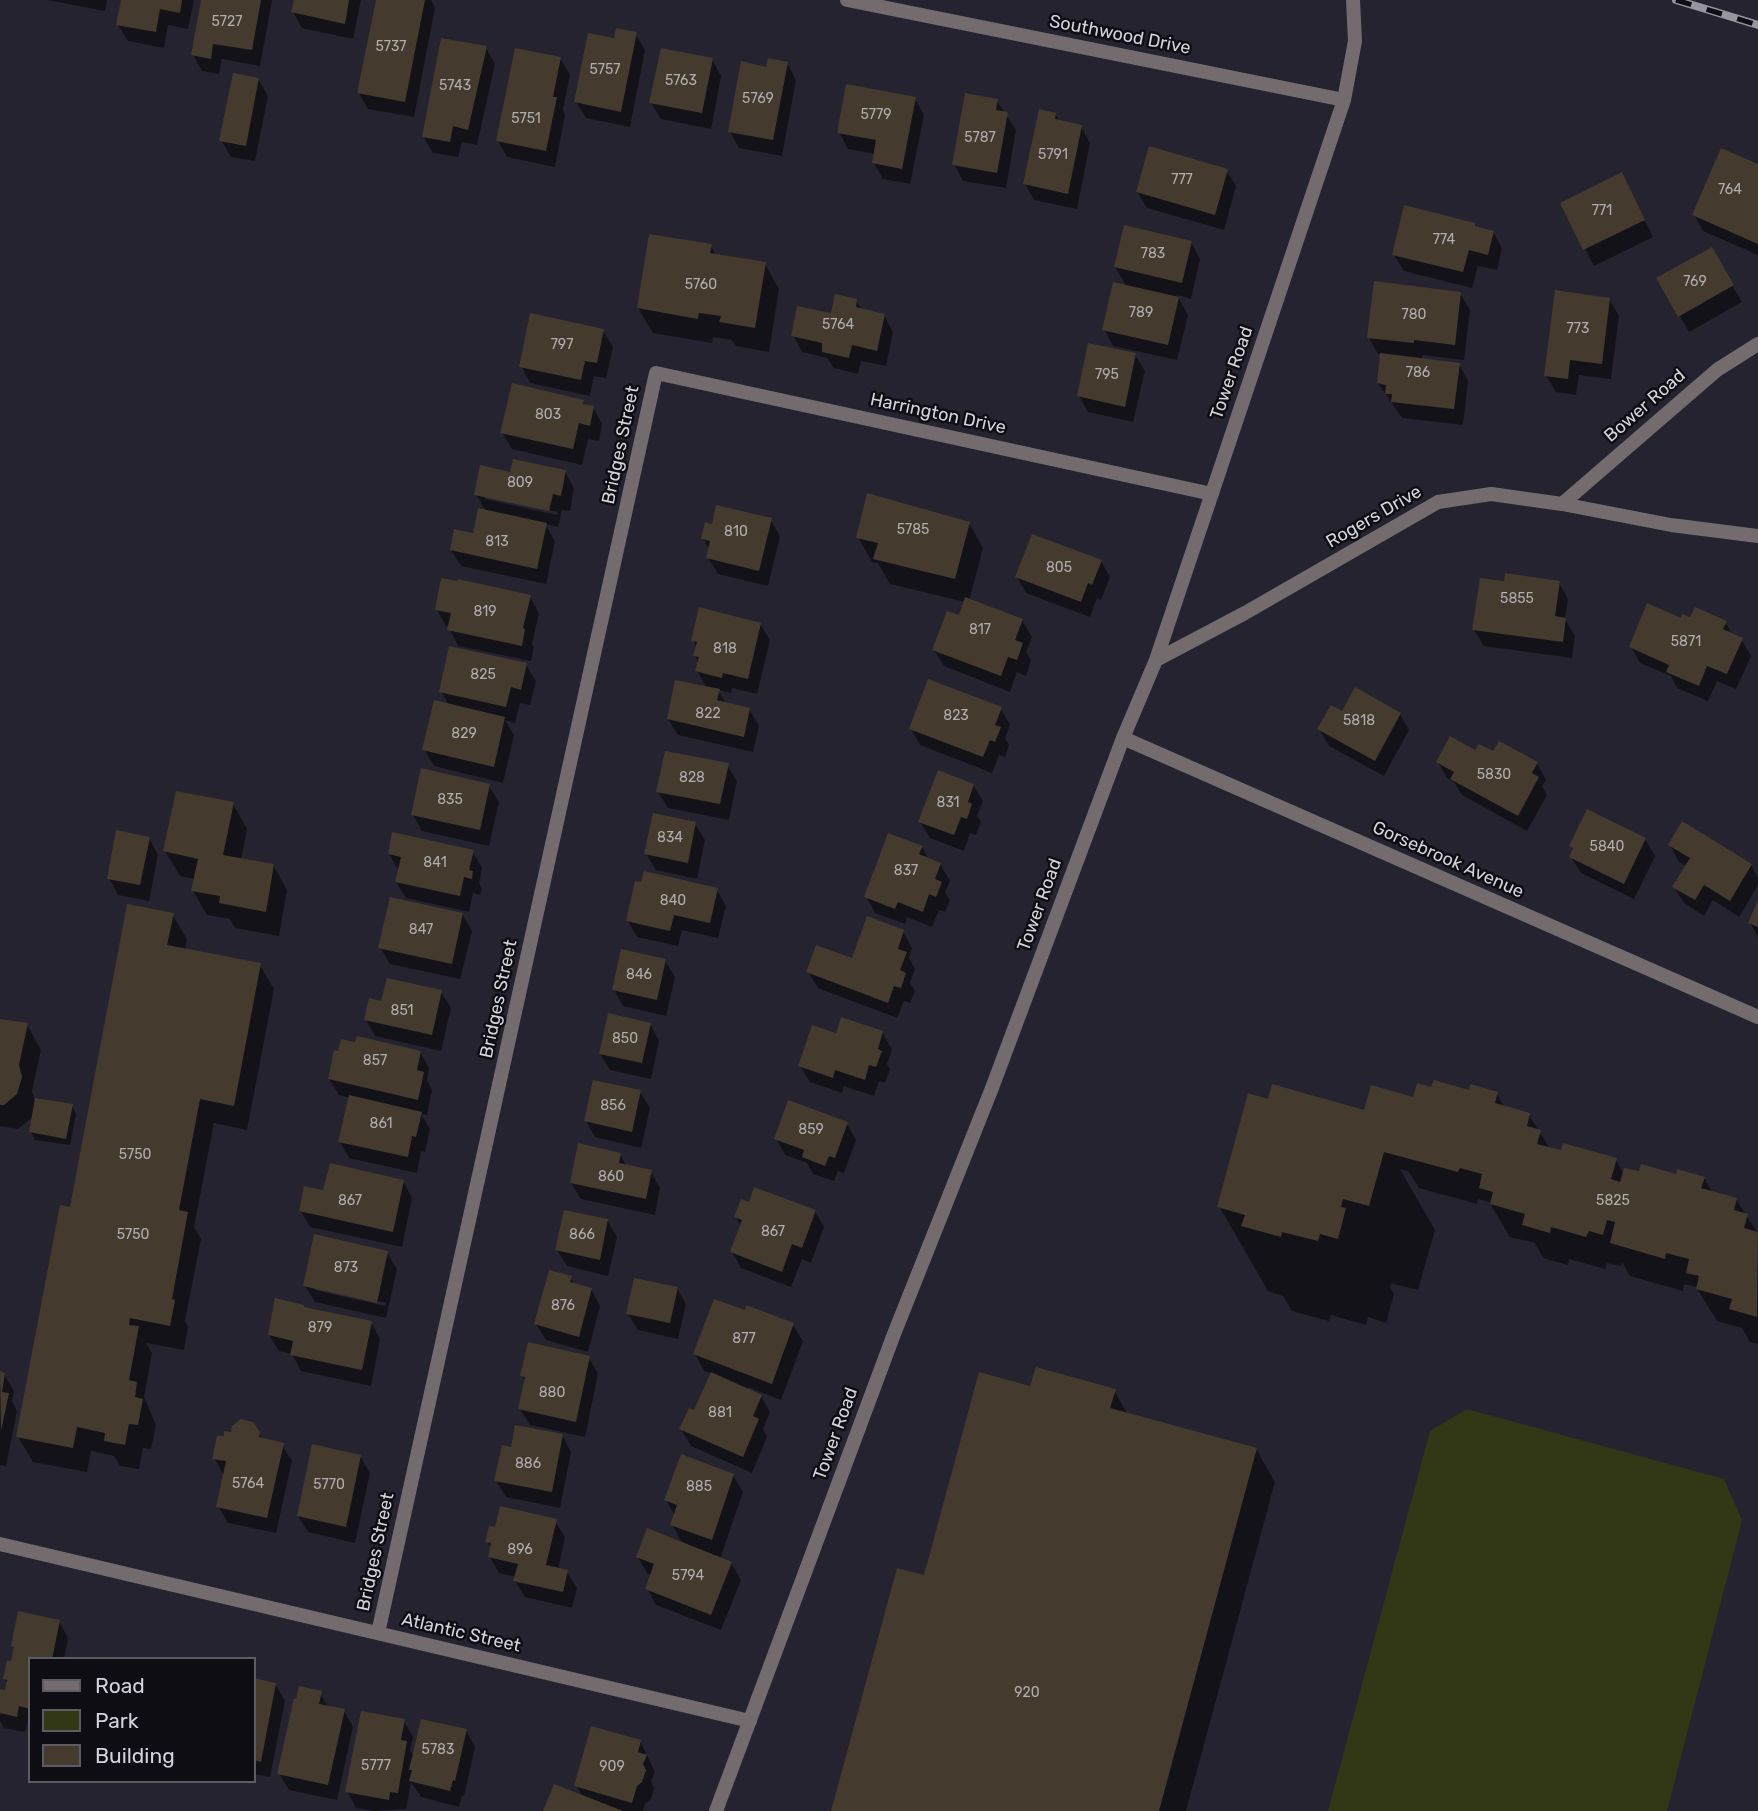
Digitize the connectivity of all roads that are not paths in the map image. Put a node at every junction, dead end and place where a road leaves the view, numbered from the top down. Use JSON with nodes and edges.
{"nodes":[{"id":1,"x":847,"y":0,"type":"edge"},
{"id":2,"x":1353,"y":0,"type":"edge"},
{"id":3,"x":1344,"y":100,"type":"junction"},
{"id":4,"x":1758,"y":344,"type":"edge"},
{"id":5,"x":656,"y":373,"type":"joint"},
{"id":6,"x":1212,"y":494,"type":"junction"},
{"id":7,"x":1562,"y":504,"type":"junction"},
{"id":8,"x":1758,"y":536,"type":"edge"},
{"id":9,"x":1156,"y":660,"type":"junction"},
{"id":10,"x":1123,"y":738,"type":"junction"},
{"id":11,"x":1758,"y":1017,"type":"edge"},
{"id":12,"x":0,"y":1544,"type":"edge"},
{"id":13,"x":378,"y":1633,"type":"junction"},
{"id":14,"x":750,"y":1721,"type":"junction"},
{"id":15,"x":716,"y":1811,"type":"edge"}],
"edges":[{"from":1,"to":3,"type":"street","name":"Southwood Drive"},
{"from":2,"to":3,"type":"street","name":"Tower Road"},
{"from":3,"to":6,"type":"street","name":"Tower Road"},
{"from":4,"to":7,"type":"street","name":"Bower Road"},
{"from":5,"to":6,"type":"street","name":"Harrington Drive"},
{"from":5,"to":13,"type":"street","name":"Bridges Street"},
{"from":6,"to":9,"type":"street","name":"Tower Road"},
{"from":7,"to":8,"type":"street","name":"Rogers Drive"},
{"from":7,"to":9,"type":"street","name":"Rogers Drive"},
{"from":9,"to":10,"type":"street","name":"Tower Road"},
{"from":10,"to":11,"type":"street","name":"Gorsebrook Avenue"},
{"from":10,"to":14,"type":"street","name":"Tower Road"},
{"from":12,"to":13,"type":"street","name":"Atlantic Street"},
{"from":13,"to":14,"type":"street","name":"Atlantic Street"},
{"from":14,"to":15,"type":"street","name":"Tower Road"}]}
